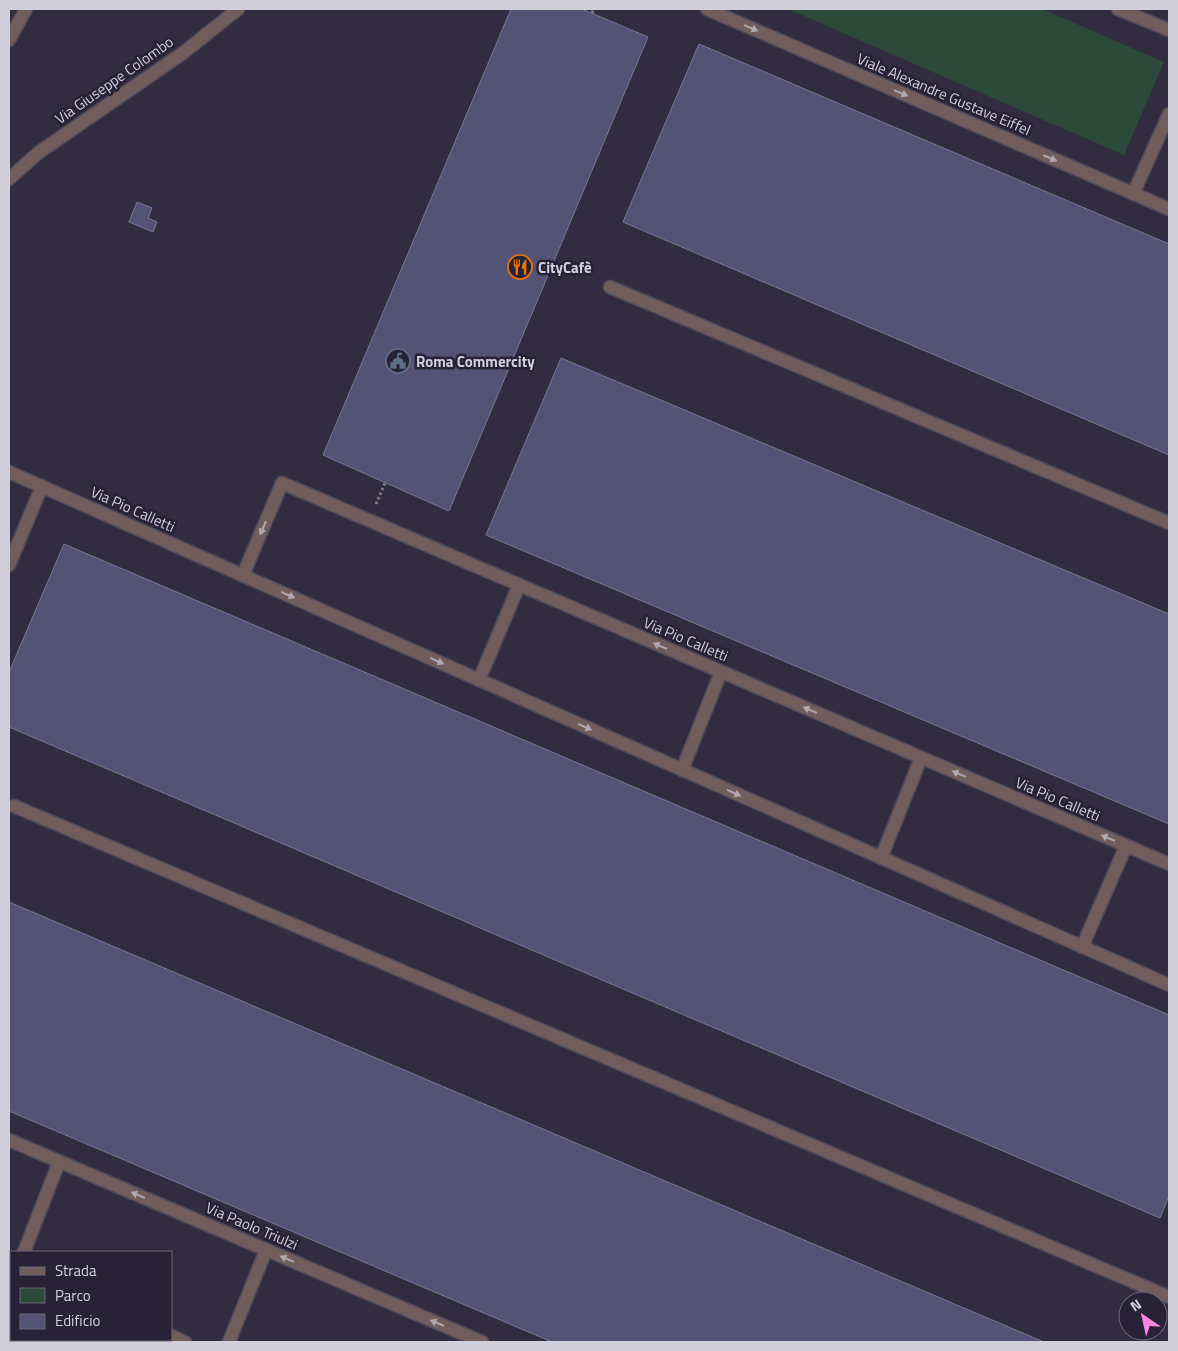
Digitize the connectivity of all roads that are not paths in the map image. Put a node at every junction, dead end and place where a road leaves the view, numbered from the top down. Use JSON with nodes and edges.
{"nodes":[{"id":1,"x":26,"y":9,"type":"edge"},
{"id":2,"x":238,"y":9,"type":"edge"},
{"id":3,"x":707,"y":9,"type":"edge"},
{"id":4,"x":1118,"y":9,"type":"edge"},
{"id":5,"x":1169,"y":30,"type":"edge"},
{"id":6,"x":9,"y":40,"type":"edge"},
{"id":7,"x":1169,"y":114,"type":"edge"},
{"id":8,"x":9,"y":179,"type":"edge"},
{"id":9,"x":1133,"y":194,"type":"junction"},
{"id":10,"x":1169,"y":209,"type":"edge"},
{"id":11,"x":610,"y":287,"type":"dead end"},
{"id":12,"x":9,"y":472,"type":"edge"},
{"id":13,"x":42,"y":486,"type":"junction"},
{"id":14,"x":1169,"y":523,"type":"edge"},
{"id":15,"x":9,"y":565,"type":"edge"},
{"id":16,"x":244,"y":576,"type":"junction"},
{"id":17,"x":519,"y":585,"type":"junction"},
{"id":18,"x":721,"y":672,"type":"junction"},
{"id":19,"x":479,"y":680,"type":"junction"},
{"id":20,"x":921,"y":758,"type":"junction"},
{"id":21,"x":682,"y":770,"type":"junction"},
{"id":22,"x":14,"y":806,"type":"dead end"},
{"id":23,"x":1126,"y":846,"type":"junction"},
{"id":24,"x":881,"y":858,"type":"junction"},
{"id":25,"x":1169,"y":864,"type":"edge"},
{"id":26,"x":1082,"y":947,"type":"junction"},
{"id":27,"x":1169,"y":985,"type":"edge"},
{"id":28,"x":9,"y":1140,"type":"edge"},
{"id":29,"x":59,"y":1162,"type":"junction"},
{"id":30,"x":266,"y":1250,"type":"junction"},
{"id":31,"x":24,"y":1251,"type":"edge"},
{"id":32,"x":1169,"y":1297,"type":"edge"},
{"id":33,"x":172,"y":1336,"type":"edge"},
{"id":34,"x":463,"y":1339,"type":"edge"},
{"id":35,"x":185,"y":1342,"type":"edge"},
{"id":36,"x":229,"y":1342,"type":"edge"},
{"id":37,"x":482,"y":1342,"type":"edge"}],
"edges":[{"from":1,"to":6,"type":"street"},
{"from":2,"to":8,"type":"street","name":"Via Giuseppe Colombo"},
{"from":3,"to":9,"type":"street","name":"Viale Alexandre Gustave Eiffel","one_way":true},
{"from":4,"to":5,"type":"street"},
{"from":7,"to":9,"type":"street"},
{"from":9,"to":10,"type":"street","name":"Viale Alexandre Gustave Eiffel"},
{"from":11,"to":14,"type":"street"},
{"from":12,"to":13,"type":"street","name":"Via Pio Calletti"},
{"from":13,"to":15,"type":"street"},
{"from":13,"to":16,"type":"street","name":"Via Pio Calletti"},
{"from":17,"to":16,"type":"street","name":"Via Pio Calletti","one_way":true},
{"from":16,"to":19,"type":"street","name":"Via Pio Calletti","one_way":true},
{"from":18,"to":17,"type":"street","name":"Via Pio Calletti","one_way":true},
{"from":17,"to":19,"type":"street"},
{"from":20,"to":18,"type":"street","name":"Via Pio Calletti","one_way":true},
{"from":18,"to":21,"type":"street"},
{"from":19,"to":21,"type":"street","name":"Via Pio Calletti","one_way":true},
{"from":23,"to":20,"type":"street","name":"Via Pio Calletti","one_way":true},
{"from":20,"to":24,"type":"street"},
{"from":21,"to":24,"type":"street","name":"Via Pio Calletti","one_way":true},
{"from":22,"to":32,"type":"street"},
{"from":23,"to":25,"type":"street","name":"Via Pio Calletti"},
{"from":23,"to":26,"type":"street"},
{"from":24,"to":26,"type":"street","name":"Via Pio Calletti"},
{"from":26,"to":27,"type":"street","name":"Via Pio Calletti"},
{"from":28,"to":29,"type":"street","name":"Via Paolo Triulzi"},
{"from":30,"to":29,"type":"street","name":"Via Paolo Triulzi","one_way":true},
{"from":29,"to":31,"type":"street"},
{"from":34,"to":30,"type":"street","name":"Via Paolo Triulzi","one_way":true},
{"from":30,"to":36,"type":"street"},
{"from":33,"to":35,"type":"street"},
{"from":34,"to":37,"type":"street","name":"Via Paolo Triulzi"}]}
